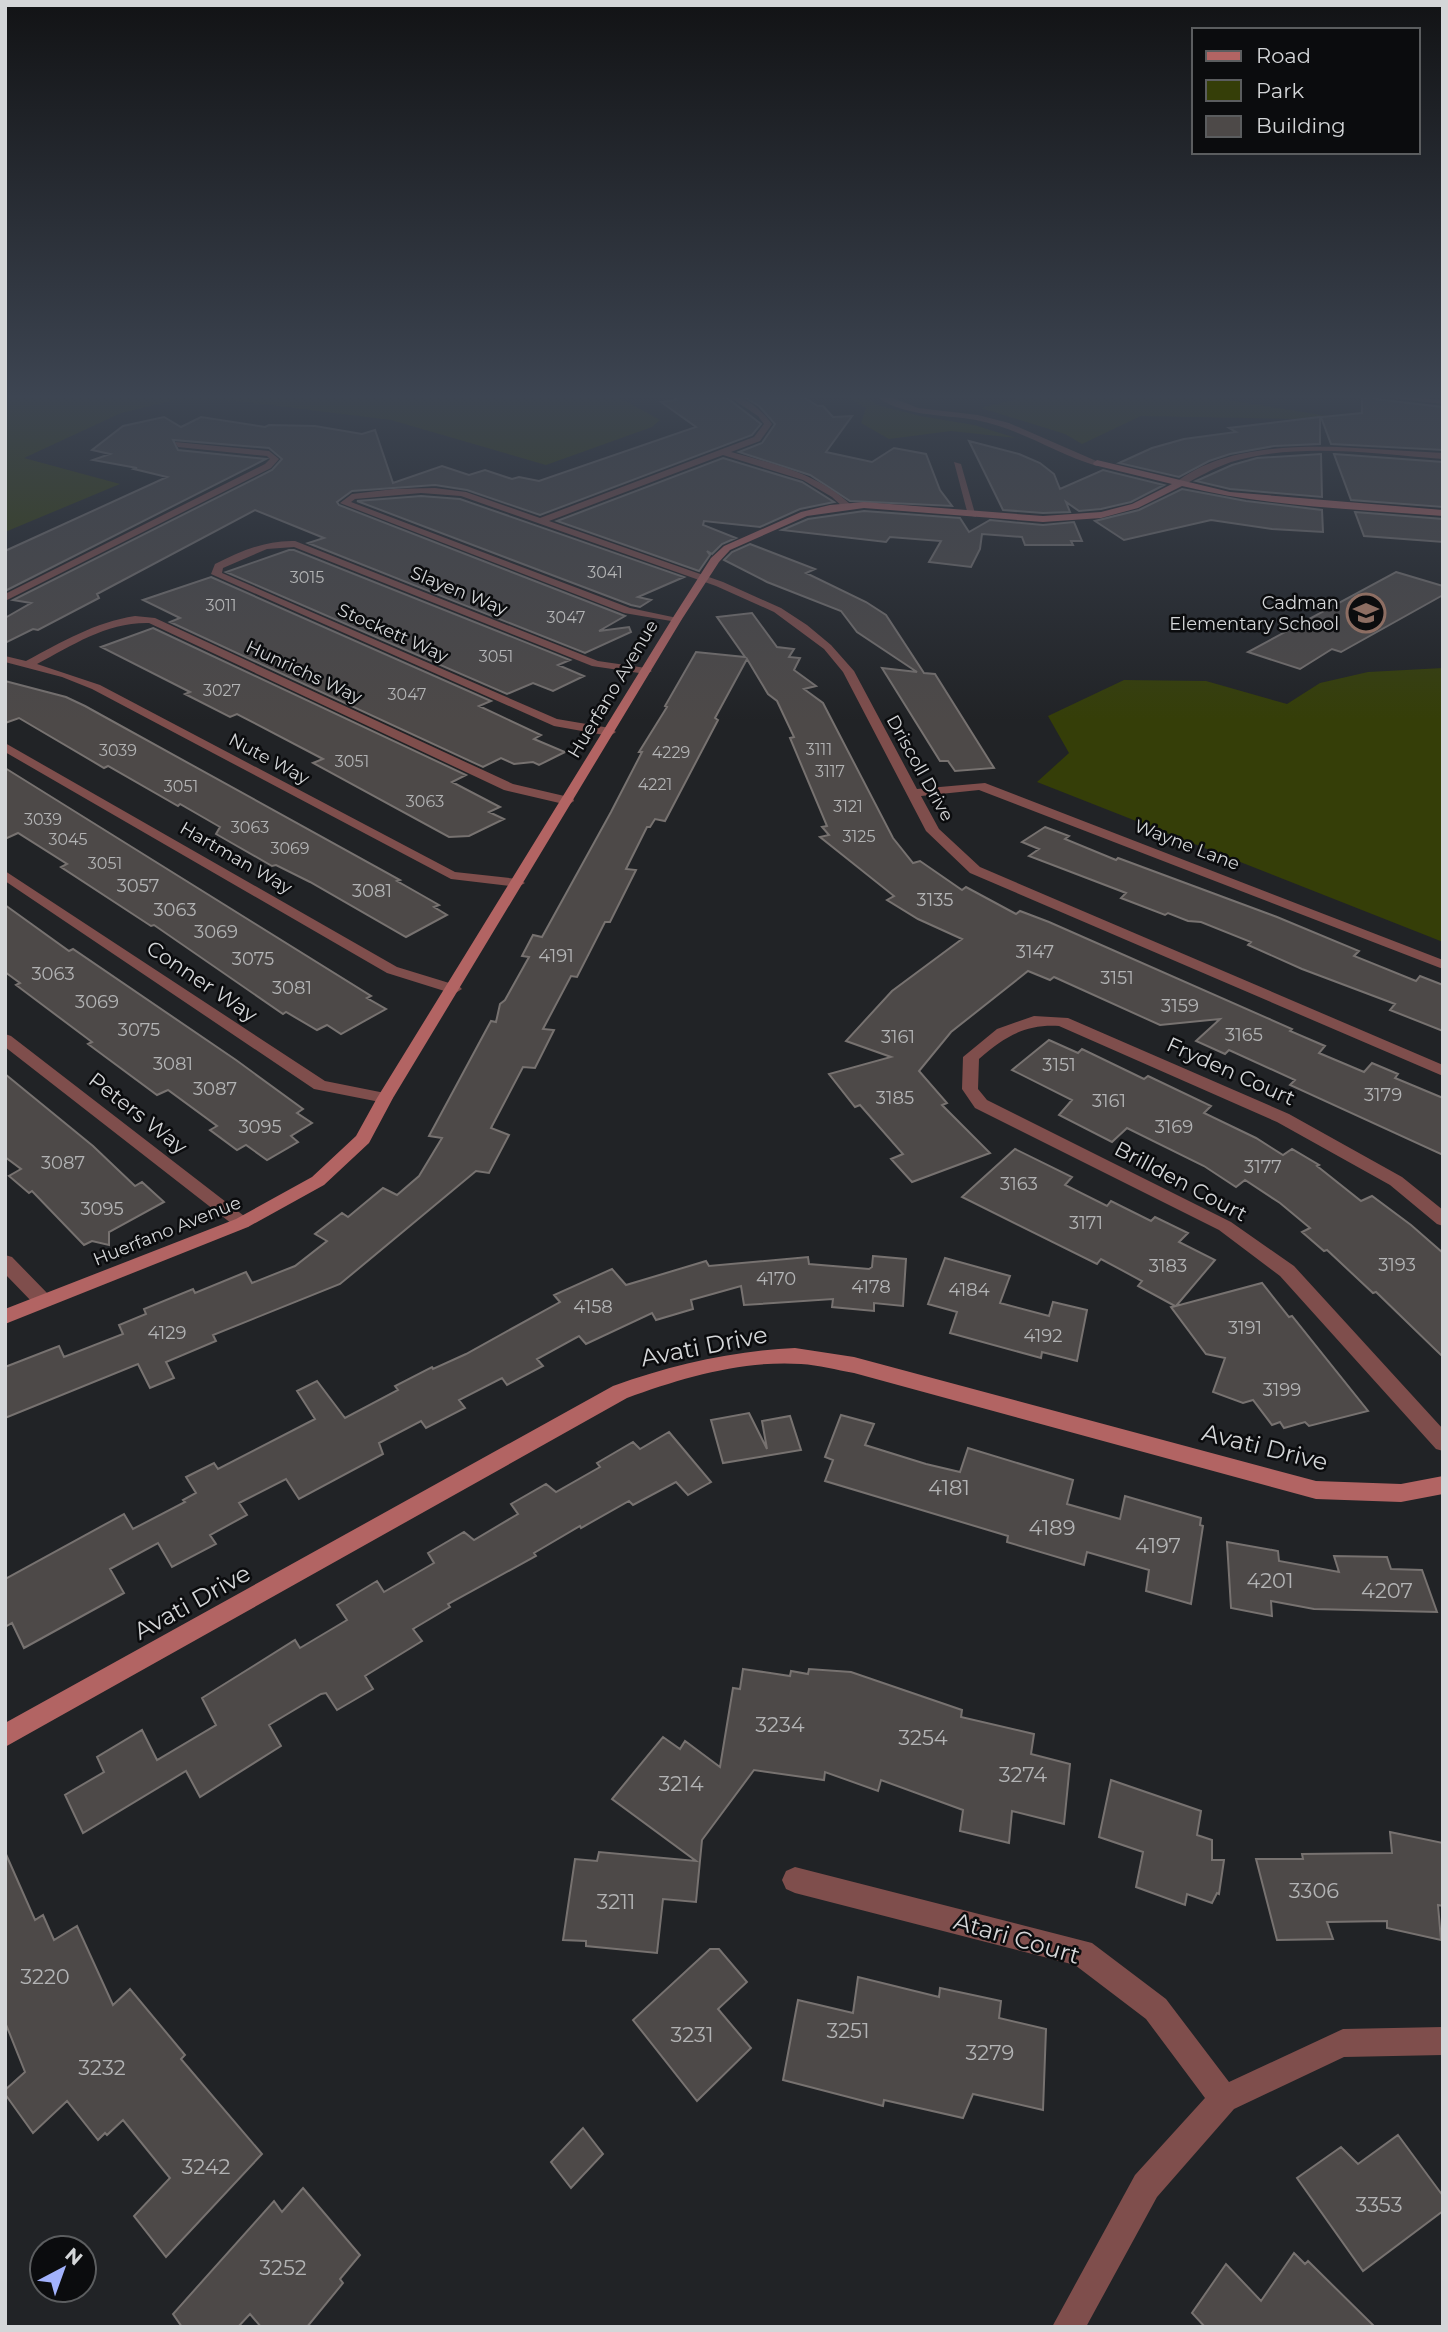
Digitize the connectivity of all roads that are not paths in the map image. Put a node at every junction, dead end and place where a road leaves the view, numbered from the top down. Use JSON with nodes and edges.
{"nodes":[{"id":1,"x":195,"y":503,"type":"edge"},
{"id":2,"x":345,"y":503,"type":"edge"},
{"id":3,"x":485,"y":503,"type":"edge"},
{"id":4,"x":592,"y":503,"type":"edge"},
{"id":5,"x":843,"y":503,"type":"edge"},
{"id":6,"x":969,"y":503,"type":"edge"},
{"id":7,"x":1141,"y":503,"type":"edge"},
{"id":8,"x":1301,"y":503,"type":"edge"},
{"id":9,"x":847,"y":506,"type":"junction"},
{"id":10,"x":1443,"y":513,"type":"edge"},
{"id":11,"x":973,"y":515,"type":"junction"},
{"id":12,"x":541,"y":522,"type":"junction"},
{"id":13,"x":261,"y":546,"type":"joint"},
{"id":14,"x":703,"y":579,"type":"junction"},
{"id":15,"x":5,"y":598,"type":"edge"},
{"id":16,"x":677,"y":619,"type":"junction"},
{"id":17,"x":5,"y":659,"type":"edge"},
{"id":18,"x":27,"y":664,"type":"junction"},
{"id":19,"x":646,"y":671,"type":"junction"},
{"id":20,"x":610,"y":732,"type":"junction"},
{"id":21,"x":5,"y":747,"type":"edge"},
{"id":22,"x":912,"y":793,"type":"junction"},
{"id":23,"x":568,"y":801,"type":"junction"},
{"id":24,"x":5,"y":875,"type":"edge"},
{"id":25,"x":518,"y":883,"type":"junction"},
{"id":26,"x":1443,"y":965,"type":"edge"},
{"id":27,"x":454,"y":989,"type":"junction"},
{"id":28,"x":5,"y":1039,"type":"edge"},
{"id":29,"x":986,"y":1044,"type":"joint"},
{"id":30,"x":1443,"y":1071,"type":"edge"},
{"id":31,"x":385,"y":1098,"type":"junction"},
{"id":32,"x":1443,"y":1220,"type":"edge"},
{"id":33,"x":243,"y":1223,"type":"junction"},
{"id":34,"x":5,"y":1262,"type":"edge"},
{"id":35,"x":43,"y":1301,"type":"junction"},
{"id":36,"x":5,"y":1317,"type":"edge"},
{"id":37,"x":1443,"y":1443,"type":"edge"},
{"id":38,"x":1443,"y":1485,"type":"edge"},
{"id":39,"x":5,"y":1737,"type":"edge"},
{"id":40,"x":795,"y":1880,"type":"dead end"},
{"id":41,"x":1443,"y":2041,"type":"edge"},
{"id":42,"x":1224,"y":2099,"type":"junction"},
{"id":43,"x":1068,"y":2327,"type":"edge"}],
"edges":[{"from":1,"to":15,"type":"street"},
{"from":2,"to":16,"type":"street","name":"Driscoll Drive"},
{"from":3,"to":12,"type":"street","name":"Driscoll Drive"},
{"from":4,"to":12,"type":"street"},
{"from":5,"to":9,"type":"street"},
{"from":6,"to":11,"type":"street"},
{"from":7,"to":11,"type":"street","name":"Huerfano Avenue"},
{"from":8,"to":10,"type":"street"},
{"from":9,"to":11,"type":"street","name":"Huerfano Avenue"},
{"from":9,"to":14,"type":"street","name":"Huerfano Avenue"},
{"from":12,"to":14,"type":"street","name":"Driscoll Drive"},
{"from":13,"to":19,"type":"street","name":"Slayen Way"},
{"from":13,"to":20,"type":"street","name":"Stockett Way"},
{"from":14,"to":16,"type":"street","name":"Huerfano Avenue"},
{"from":14,"to":22,"type":"street","name":"Driscoll Drive"},
{"from":16,"to":19,"type":"street","name":"Huerfano Avenue"},
{"from":17,"to":18,"type":"street","name":"Nute Way"},
{"from":18,"to":23,"type":"street","name":"Hunrichs Way"},
{"from":18,"to":25,"type":"street","name":"Nute Way"},
{"from":19,"to":20,"type":"street","name":"Huerfano Avenue"},
{"from":20,"to":23,"type":"street","name":"Huerfano Avenue"},
{"from":21,"to":27,"type":"street","name":"Hartman Way"},
{"from":22,"to":26,"type":"street","name":"Wayne Lane"},
{"from":22,"to":30,"type":"street","name":"Driscoll Drive"},
{"from":23,"to":25,"type":"street","name":"Huerfano Avenue"},
{"from":24,"to":31,"type":"street","name":"Conner Way"},
{"from":25,"to":27,"type":"street","name":"Huerfano Avenue"},
{"from":27,"to":31,"type":"street","name":"Huerfano Avenue"},
{"from":28,"to":33,"type":"street","name":"Peters Way"},
{"from":29,"to":32,"type":"street","name":"Fryden Court"},
{"from":29,"to":37,"type":"street","name":"Brillden Court"},
{"from":31,"to":33,"type":"street","name":"Huerfano Avenue"},
{"from":33,"to":35,"type":"street","name":"Huerfano Avenue"},
{"from":34,"to":35,"type":"street"},
{"from":35,"to":36,"type":"street","name":"Huerfano Avenue"},
{"from":38,"to":39,"type":"street","name":"Avati Drive"},
{"from":40,"to":42,"type":"street","name":"Atari Court"},
{"from":41,"to":42,"type":"street"},
{"from":42,"to":43,"type":"street"}]}
